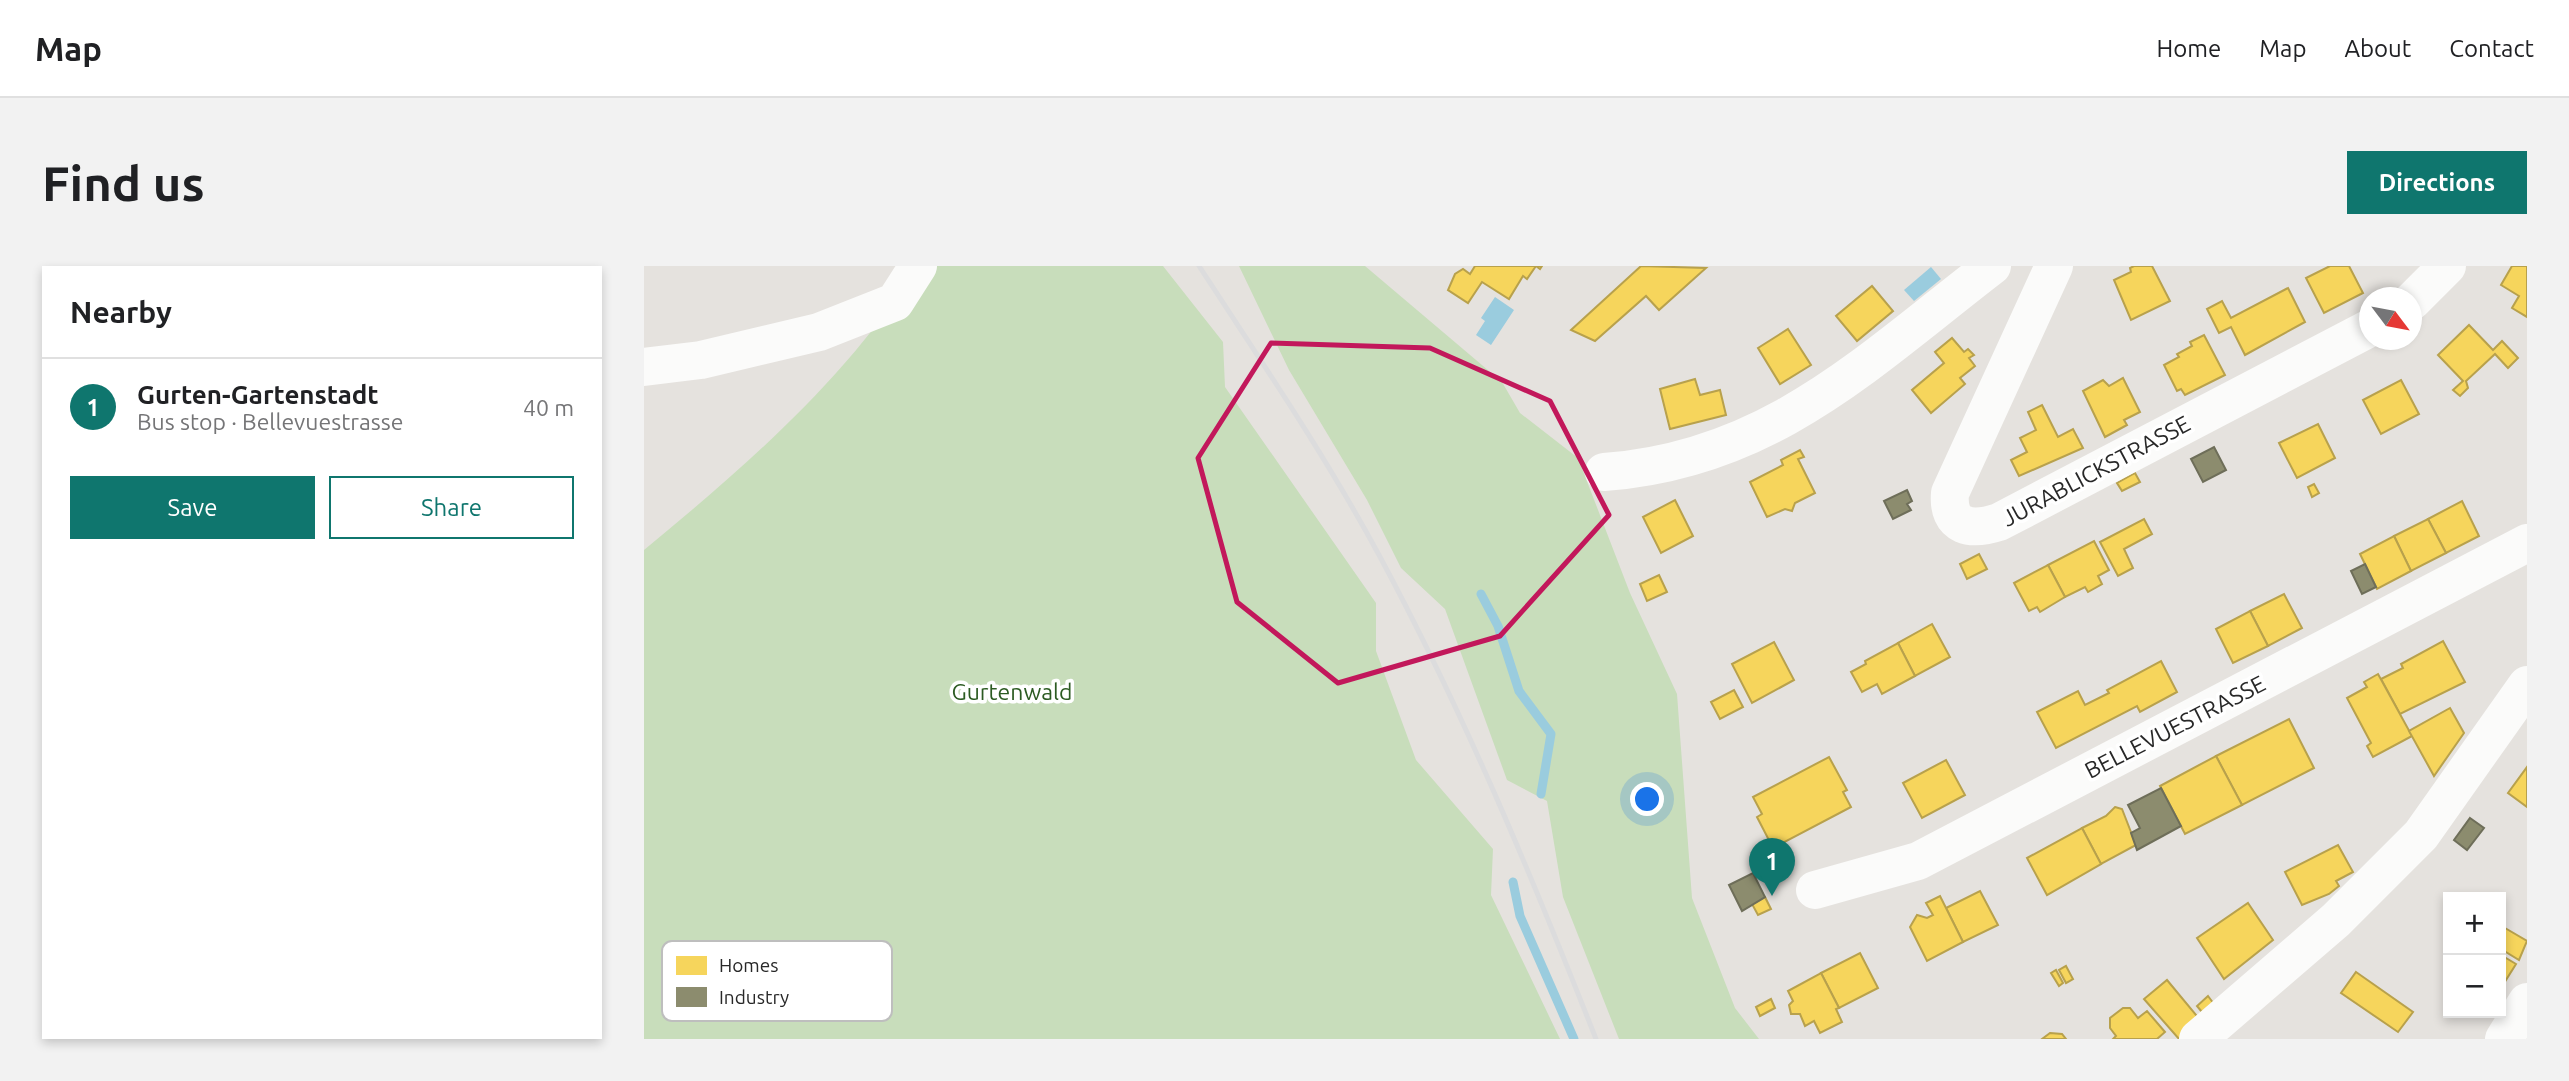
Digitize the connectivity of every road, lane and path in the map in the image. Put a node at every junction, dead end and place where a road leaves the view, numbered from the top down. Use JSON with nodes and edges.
{"nodes":[{"id":1,"x":918,"y":266,"type":"edge"},
{"id":2,"x":1992,"y":266,"type":"edge"},
{"id":3,"x":2054,"y":266,"type":"edge"},
{"id":4,"x":2447,"y":266,"type":"edge"},
{"id":5,"x":2422,"y":291,"type":"edge"},
{"id":6,"x":2359,"y":334,"type":"edge"},
{"id":7,"x":644,"y":367,"type":"edge"},
{"id":8,"x":1604,"y":472,"type":"dead end"},
{"id":9,"x":2527,"y":543,"type":"edge"},
{"id":10,"x":2527,"y":685,"type":"edge"},
{"id":11,"x":1815,"y":890,"type":"dead end"},
{"id":12,"x":2527,"y":1002,"type":"edge"},
{"id":13,"x":2198,"y":1039,"type":"edge"},
{"id":14,"x":2504,"y":1039,"type":"edge"}],
"edges":[{"from":1,"to":7,"type":"street"},
{"from":2,"to":8,"type":"street"},
{"from":3,"to":6,"type":"street","name":"JURABLICKSTRASSE"},
{"from":4,"to":5,"type":"street"},
{"from":9,"to":11,"type":"street","name":"BELLEVUESTRASSE"},
{"from":10,"to":13,"type":"street"},
{"from":12,"to":14,"type":"street"}]}
